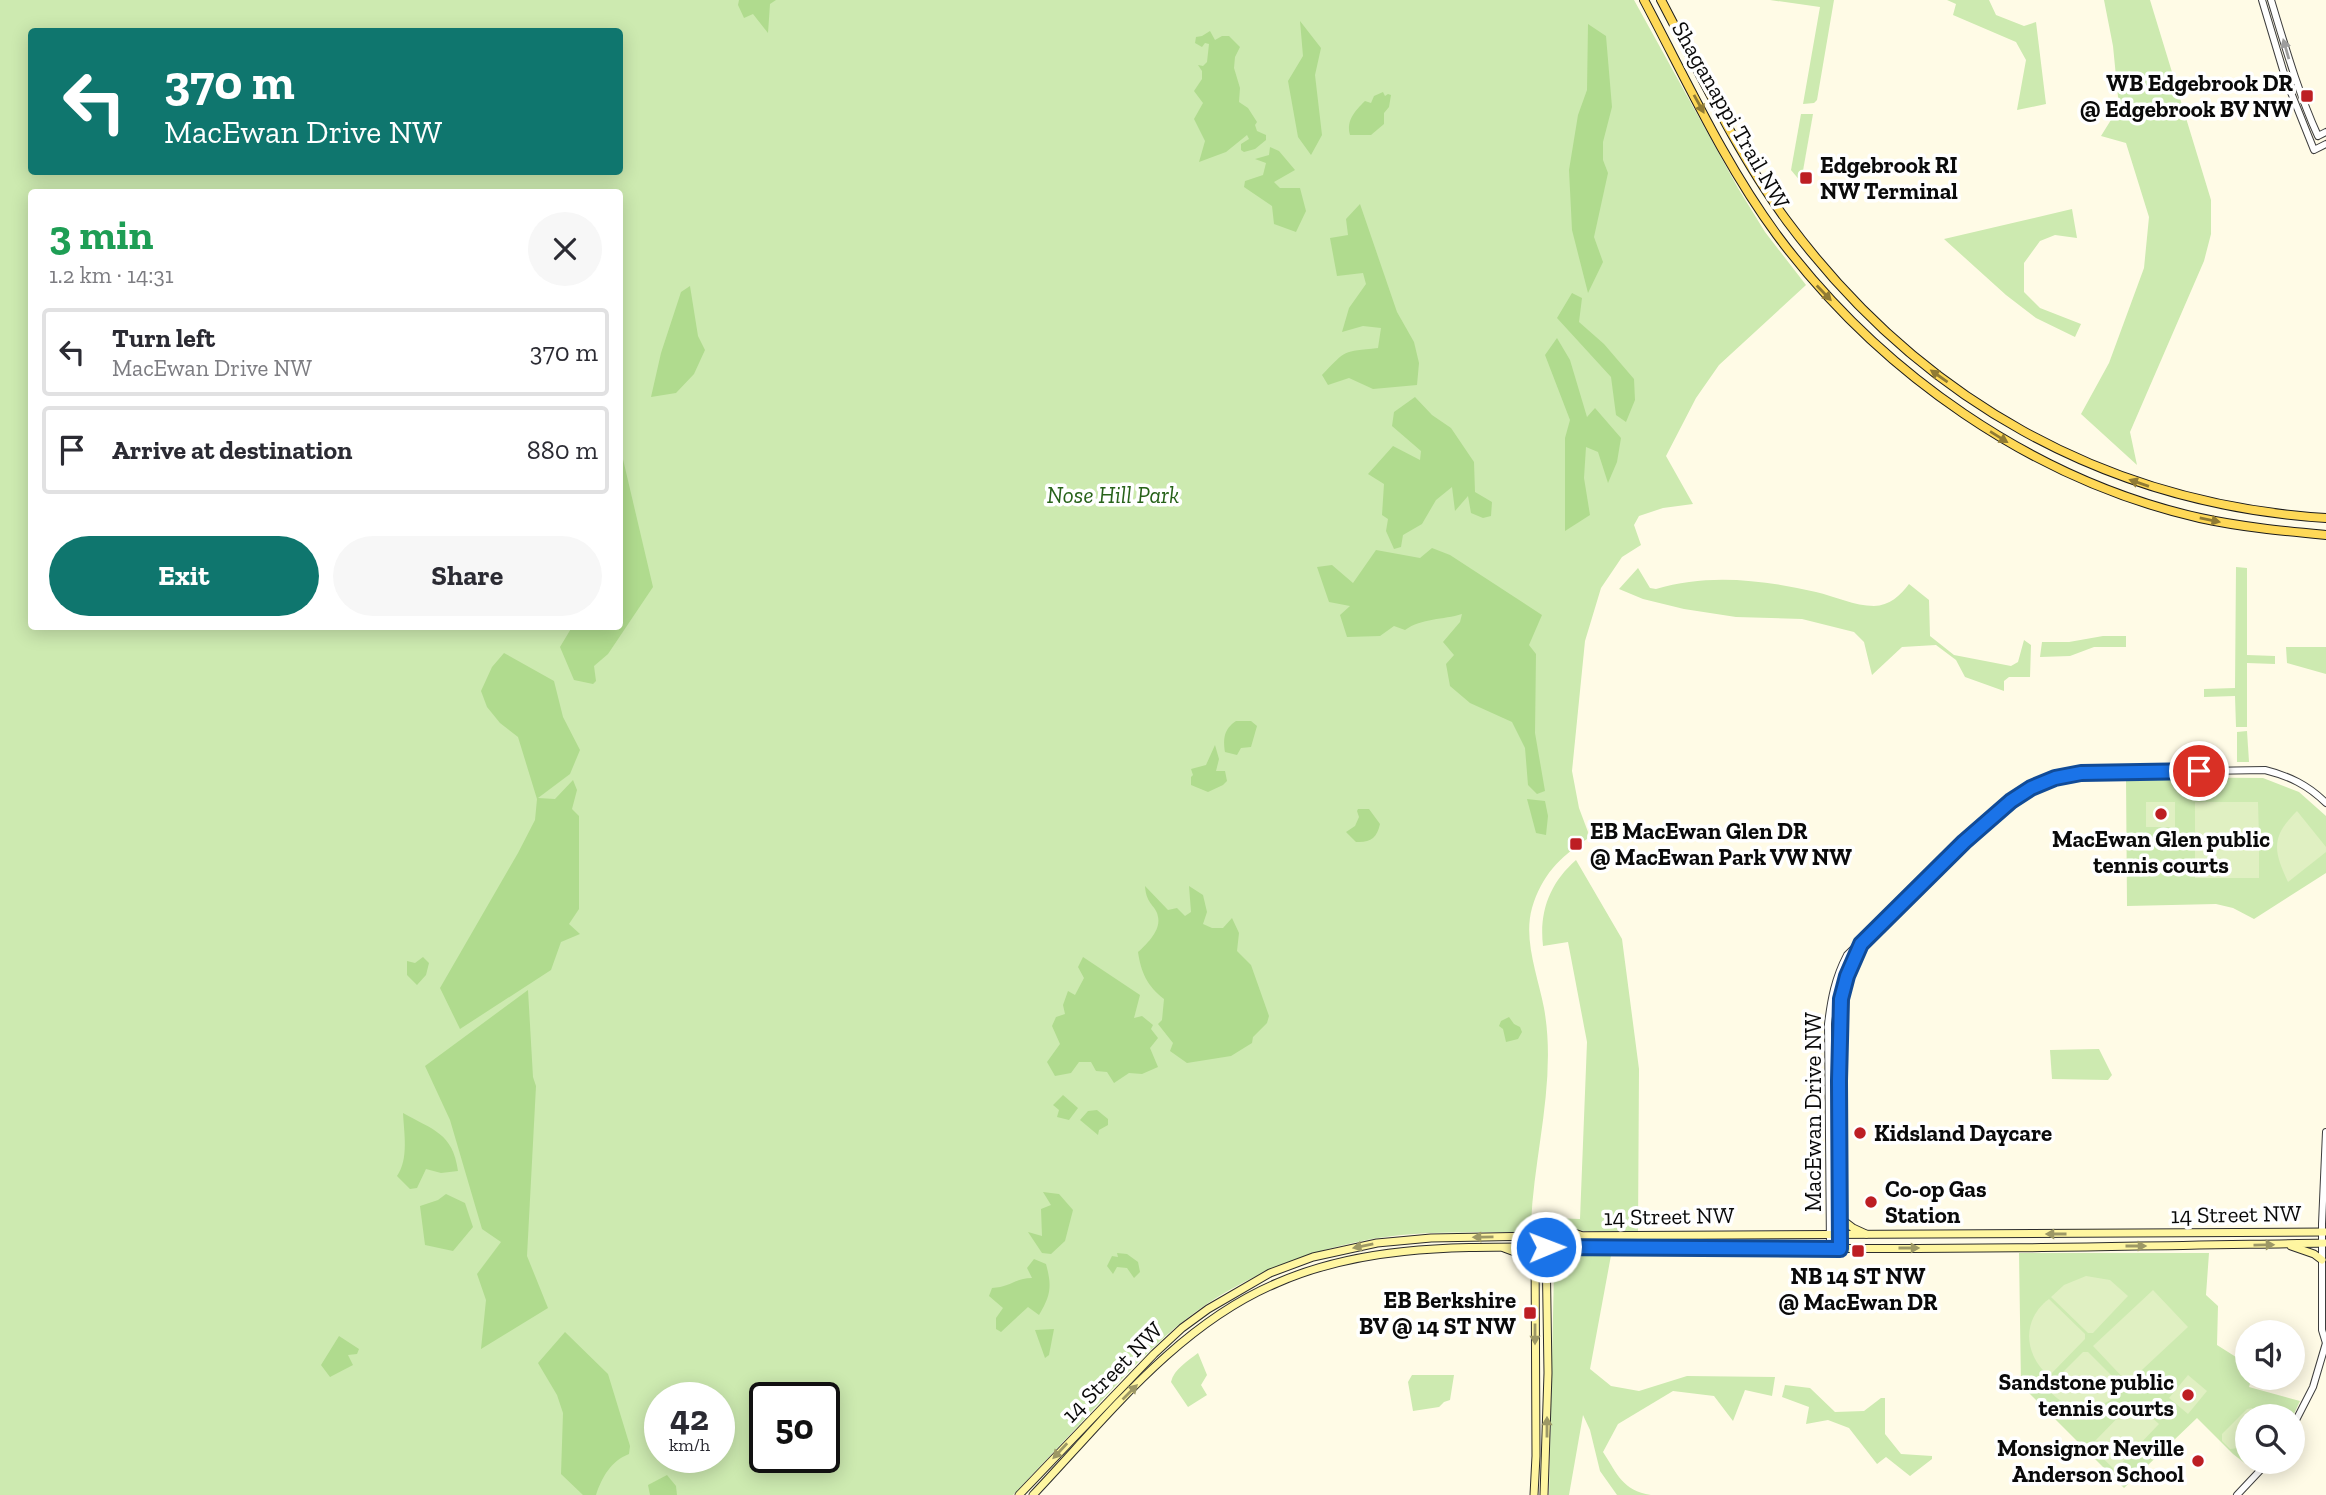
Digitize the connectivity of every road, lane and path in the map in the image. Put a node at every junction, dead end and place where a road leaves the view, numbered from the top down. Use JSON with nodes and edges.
{"nodes":[{"id":1,"x":1644,"y":0,"type":"edge"},
{"id":2,"x":1661,"y":0,"type":"edge"},
{"id":3,"x":2262,"y":0,"type":"edge"},
{"id":4,"x":2271,"y":0,"type":"edge"},
{"id":5,"x":2326,"y":132,"type":"edge"},
{"id":6,"x":2326,"y":144,"type":"edge"},
{"id":7,"x":2326,"y":518,"type":"edge"},
{"id":8,"x":2326,"y":535,"type":"edge"},
{"id":9,"x":2326,"y":803,"type":"edge"},
{"id":10,"x":1861,"y":944,"type":"junction"},
{"id":11,"x":2326,"y":1132,"type":"edge"},
{"id":12,"x":2326,"y":1157,"type":"edge"},
{"id":13,"x":1840,"y":1218,"type":"junction"},
{"id":14,"x":1546,"y":1220,"type":"dead end"},
{"id":15,"x":2324,"y":1232,"type":"edge"},
{"id":16,"x":1830,"y":1235,"type":"junction"},
{"id":17,"x":1840,"y":1235,"type":"junction"},
{"id":18,"x":1535,"y":1236,"type":"junction"},
{"id":19,"x":1546,"y":1236,"type":"junction"},
{"id":20,"x":1584,"y":1236,"type":"junction"},
{"id":21,"x":1870,"y":1236,"type":"junction"},
{"id":22,"x":2324,"y":1243,"type":"edge"},
{"id":23,"x":2287,"y":1245,"type":"junction"},
{"id":24,"x":1574,"y":1246,"type":"junction"},
{"id":25,"x":1503,"y":1247,"type":"junction"},
{"id":26,"x":1535,"y":1247,"type":"junction"},
{"id":27,"x":1546,"y":1247,"type":"junction"},
{"id":28,"x":1830,"y":1248,"type":"junction"},
{"id":29,"x":1840,"y":1249,"type":"junction"},
{"id":30,"x":2322,"y":1260,"type":"junction"},
{"id":31,"x":1535,"y":1266,"type":"junction"},
{"id":32,"x":1547,"y":1273,"type":"junction"},
{"id":33,"x":2326,"y":1343,"type":"edge"},
{"id":34,"x":2304,"y":1404,"type":"edge"},
{"id":35,"x":2257,"y":1474,"type":"edge"},
{"id":36,"x":1019,"y":1495,"type":"edge"},
{"id":37,"x":1032,"y":1495,"type":"edge"},
{"id":38,"x":1534,"y":1495,"type":"edge"},
{"id":39,"x":1544,"y":1495,"type":"edge"},
{"id":40,"x":2237,"y":1495,"type":"edge"}],
"edges":[{"from":1,"to":8,"type":"main road","name":"Shaganappi Trail NW","one_way":true},
{"from":7,"to":2,"type":"main road","name":"Shaganappi Trail NW","one_way":true},
{"from":3,"to":6,"type":"street"},
{"from":5,"to":4,"type":"street","one_way":true},
{"from":9,"to":10,"type":"street","name":"MacEwan Drive NW"},
{"from":10,"to":13,"type":"street","name":"MacEwan Drive NW"},
{"from":10,"to":16,"type":"street","name":"MacEwan Drive NW"},
{"from":11,"to":12,"type":"street"},
{"from":12,"to":15,"type":"street"},
{"from":13,"to":17,"type":"street","name":"MacEwan Drive NW"},
{"from":13,"to":21,"type":"main road"},
{"from":14,"to":20,"type":"main road"},
{"from":15,"to":21,"type":"main road","name":"14 Street NW","one_way":true},
{"from":15,"to":22,"type":"street"},
{"from":16,"to":17,"type":"main road","name":"14 Street NW"},
{"from":16,"to":20,"type":"main road","name":"14 Street NW"},
{"from":16,"to":28,"type":"street","name":"MacEwan Drive NW"},
{"from":17,"to":21,"type":"main road","name":"14 Street NW"},
{"from":17,"to":29,"type":"street","name":"MacEwan Drive NW"},
{"from":18,"to":19,"type":"main road","name":"14 Street NW"},
{"from":18,"to":26,"type":"main road"},
{"from":18,"to":36,"type":"main road","name":"14 Street NW","one_way":true},
{"from":19,"to":20,"type":"main road","name":"14 Street NW"},
{"from":19,"to":27,"type":"main road"},
{"from":22,"to":23,"type":"main road","name":"14 Street NW"},
{"from":22,"to":30,"type":"street"},
{"from":29,"to":23,"type":"main road","name":"14 Street NW","one_way":true},
{"from":23,"to":30,"type":"main road"},
{"from":24,"to":27,"type":"main road","name":"14 Street NW"},
{"from":24,"to":28,"type":"main road","name":"14 Street NW"},
{"from":24,"to":32,"type":"main road"},
{"from":25,"to":26,"type":"main road","name":"14 Street NW"},
{"from":25,"to":31,"type":"main road"},
{"from":37,"to":25,"type":"main road","name":"14 Street NW","one_way":true},
{"from":26,"to":27,"type":"main road","name":"14 Street NW"},
{"from":26,"to":31,"type":"main road"},
{"from":27,"to":32,"type":"main road"},
{"from":28,"to":29,"type":"main road","name":"14 Street NW"},
{"from":30,"to":33,"type":"street"},
{"from":31,"to":38,"type":"main road","one_way":true},
{"from":39,"to":32,"type":"main road","one_way":true},
{"from":33,"to":34,"type":"street"},
{"from":35,"to":40,"type":"street"}]}
